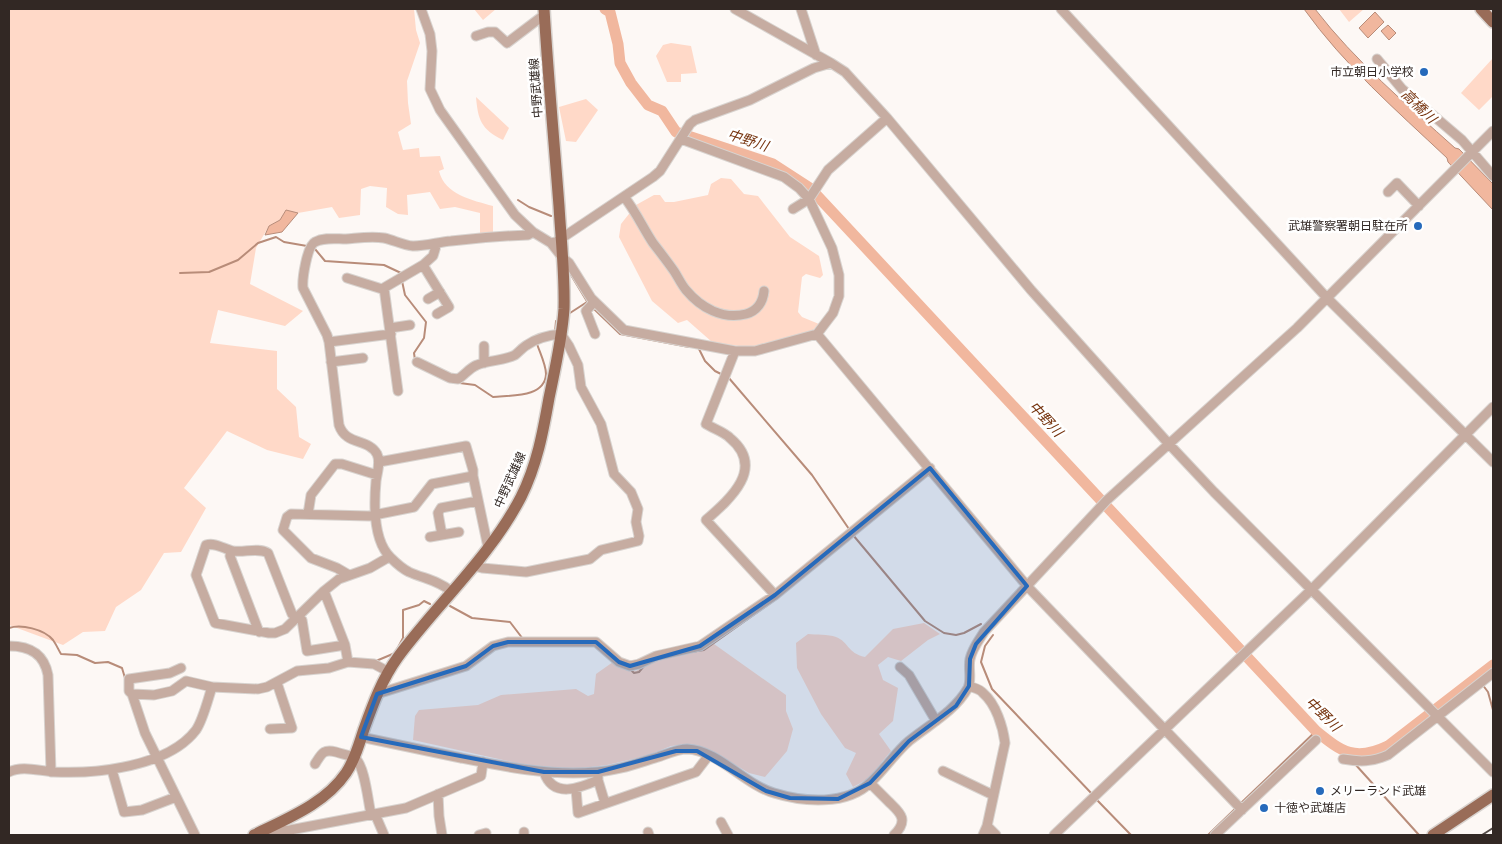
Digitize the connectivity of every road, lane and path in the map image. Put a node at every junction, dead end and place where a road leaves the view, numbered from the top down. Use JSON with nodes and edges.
{"nodes":[{"id":1,"x":422,"y":9,"type":"edge"},
{"id":2,"x":735,"y":9,"type":"edge"},
{"id":3,"x":801,"y":9,"type":"edge"},
{"id":4,"x":1061,"y":9,"type":"edge"},
{"id":5,"x":1481,"y":9,"type":"edge"},
{"id":6,"x":544,"y":13,"type":"edge"},
{"id":7,"x":1493,"y":22,"type":"edge"},
{"id":8,"x":476,"y":36,"type":"dead end"},
{"id":9,"x":816,"y":55,"type":"junction"},
{"id":10,"x":1377,"y":60,"type":"dead end"},
{"id":11,"x":831,"y":63,"type":"junction"},
{"id":12,"x":887,"y":118,"type":"junction"},
{"id":13,"x":1493,"y":131,"type":"edge"},
{"id":14,"x":684,"y":135,"type":"junction"},
{"id":15,"x":1471,"y":153,"type":"junction"},
{"id":16,"x":1493,"y":176,"type":"edge"},
{"id":17,"x":1388,"y":192,"type":"dead end"},
{"id":18,"x":625,"y":198,"type":"junction"},
{"id":19,"x":810,"y":198,"type":"junction"},
{"id":20,"x":1419,"y":206,"type":"junction"},
{"id":21,"x":793,"y":209,"type":"dead end"},
{"id":22,"x":533,"y":232,"type":"junction"},
{"id":23,"x":556,"y":241,"type":"junction"},
{"id":24,"x":437,"y":242,"type":"junction"},
{"id":25,"x":566,"y":260,"type":"junction"},
{"id":26,"x":423,"y":265,"type":"junction"},
{"id":27,"x":347,"y":278,"type":"dead end"},
{"id":28,"x":384,"y":288,"type":"junction"},
{"id":29,"x":440,"y":292,"type":"junction"},
{"id":30,"x":764,"y":292,"type":"dead end"},
{"id":31,"x":1327,"y":298,"type":"junction"},
{"id":32,"x":428,"y":300,"type":"dead end"},
{"id":33,"x":592,"y":305,"type":"junction"},
{"id":34,"x":437,"y":314,"type":"dead end"},
{"id":35,"x":410,"y":325,"type":"dead end"},
{"id":36,"x":390,"y":331,"type":"junction"},
{"id":37,"x":561,"y":334,"type":"junction"},
{"id":38,"x":595,"y":334,"type":"dead end"},
{"id":39,"x":817,"y":334,"type":"junction"},
{"id":40,"x":329,"y":342,"type":"junction"},
{"id":41,"x":484,"y":346,"type":"dead end"},
{"id":42,"x":735,"y":350,"type":"junction"},
{"id":43,"x":363,"y":358,"type":"dead end"},
{"id":44,"x":331,"y":362,"type":"junction"},
{"id":45,"x":417,"y":362,"type":"dead end"},
{"id":46,"x":484,"y":363,"type":"junction"},
{"id":47,"x":398,"y":391,"type":"dead end"},
{"id":48,"x":1493,"y":406,"type":"edge"},
{"id":49,"x":1465,"y":434,"type":"junction"},
{"id":50,"x":1168,"y":443,"type":"junction"},
{"id":51,"x":379,"y":462,"type":"junction"},
{"id":52,"x":1493,"y":462,"type":"edge"},
{"id":53,"x":930,"y":468,"type":"junction"},
{"id":54,"x":377,"y":475,"type":"junction"},
{"id":55,"x":473,"y":476,"type":"junction"},
{"id":56,"x":478,"y":501,"type":"junction"},
{"id":57,"x":308,"y":514,"type":"junction"},
{"id":58,"x":375,"y":515,"type":"junction"},
{"id":59,"x":459,"y":532,"type":"dead end"},
{"id":60,"x":442,"y":535,"type":"junction"},
{"id":61,"x":430,"y":537,"type":"dead end"},
{"id":62,"x":488,"y":548,"type":"junction"},
{"id":63,"x":231,"y":551,"type":"junction"},
{"id":64,"x":389,"y":557,"type":"junction"},
{"id":65,"x":474,"y":566,"type":"junction"},
{"id":66,"x":349,"y":574,"type":"junction"},
{"id":67,"x":1027,"y":586,"type":"junction"},
{"id":68,"x":1311,"y":590,"type":"junction"},
{"id":69,"x":324,"y":591,"type":"junction"},
{"id":70,"x":451,"y":591,"type":"junction"},
{"id":71,"x":775,"y":595,"type":"junction"},
{"id":72,"x":297,"y":617,"type":"junction"},
{"id":73,"x":259,"y":632,"type":"junction"},
{"id":74,"x":345,"y":645,"type":"junction"},
{"id":75,"x":9,"y":646,"type":"edge"},
{"id":76,"x":348,"y":662,"type":"junction"},
{"id":77,"x":900,"y":667,"type":"dead end"},
{"id":78,"x":181,"y":668,"type":"dead end"},
{"id":79,"x":389,"y":672,"type":"junction"},
{"id":80,"x":1493,"y":673,"type":"edge"},
{"id":81,"x":277,"y":683,"type":"junction"},
{"id":82,"x":969,"y":686,"type":"junction"},
{"id":83,"x":212,"y":687,"type":"junction"},
{"id":84,"x":132,"y":694,"type":"junction"},
{"id":85,"x":377,"y":694,"type":"junction"},
{"id":86,"x":1437,"y":716,"type":"junction"},
{"id":87,"x":936,"y":721,"type":"junction"},
{"id":88,"x":270,"y":729,"type":"dead end"},
{"id":89,"x":1165,"y":729,"type":"junction"},
{"id":90,"x":362,"y":737,"type":"junction"},
{"id":91,"x":1316,"y":740,"type":"dead end"},
{"id":92,"x":709,"y":755,"type":"junction"},
{"id":93,"x":157,"y":757,"type":"junction"},
{"id":94,"x":354,"y":758,"type":"junction"},
{"id":95,"x":1343,"y":759,"type":"dead end"},
{"id":96,"x":483,"y":762,"type":"junction"},
{"id":97,"x":315,"y":764,"type":"dead end"},
{"id":98,"x":112,"y":770,"type":"junction"},
{"id":99,"x":943,"y":771,"type":"dead end"},
{"id":100,"x":9,"y":772,"type":"edge"},
{"id":101,"x":52,"y":772,"type":"junction"},
{"id":102,"x":544,"y":772,"type":"junction"},
{"id":103,"x":1493,"y":772,"type":"edge"},
{"id":104,"x":598,"y":776,"type":"junction"},
{"id":105,"x":870,"y":783,"type":"junction"},
{"id":106,"x":576,"y":789,"type":"junction"},
{"id":107,"x":438,"y":794,"type":"junction"},
{"id":108,"x":993,"y":795,"type":"junction"},
{"id":109,"x":1493,"y":795,"type":"edge"},
{"id":110,"x":176,"y":797,"type":"junction"},
{"id":111,"x":605,"y":803,"type":"junction"},
{"id":112,"x":1239,"y":807,"type":"junction"},
{"id":113,"x":373,"y":814,"type":"junction"},
{"id":114,"x":721,"y":822,"type":"dead end"},
{"id":115,"x":987,"y":826,"type":"junction"},
{"id":116,"x":268,"y":828,"type":"junction"},
{"id":117,"x":195,"y":835,"type":"edge"},
{"id":118,"x":254,"y":835,"type":"edge"},
{"id":119,"x":384,"y":835,"type":"edge"},
{"id":120,"x":442,"y":835,"type":"edge"},
{"id":121,"x":728,"y":835,"type":"edge"},
{"id":122,"x":894,"y":835,"type":"edge"},
{"id":123,"x":983,"y":835,"type":"edge"},
{"id":124,"x":996,"y":835,"type":"edge"},
{"id":125,"x":1054,"y":835,"type":"edge"},
{"id":126,"x":1215,"y":835,"type":"edge"},
{"id":127,"x":1433,"y":835,"type":"edge"}],
"edges":[{"from":1,"to":22,"type":"street"},
{"from":2,"to":9,"type":"street"},
{"from":3,"to":9,"type":"street"},
{"from":4,"to":31,"type":"street"},
{"from":5,"to":7,"type":"main road"},
{"from":6,"to":8,"type":"street"},
{"from":6,"to":23,"type":"main road","name":"中野武雄線"},
{"from":9,"to":11,"type":"street"},
{"from":10,"to":15,"type":"street"},
{"from":11,"to":12,"type":"street"},
{"from":11,"to":14,"type":"street"},
{"from":12,"to":19,"type":"street"},
{"from":12,"to":50,"type":"street"},
{"from":13,"to":15,"type":"street"},
{"from":14,"to":18,"type":"street"},
{"from":14,"to":19,"type":"street"},
{"from":15,"to":16,"type":"street"},
{"from":15,"to":20,"type":"street"},
{"from":17,"to":20,"type":"street"},
{"from":18,"to":23,"type":"street"},
{"from":18,"to":30,"type":"street"},
{"from":19,"to":21,"type":"street"},
{"from":19,"to":39,"type":"street"},
{"from":20,"to":31,"type":"street"},
{"from":22,"to":23,"type":"street"},
{"from":22,"to":24,"type":"street"},
{"from":23,"to":25,"type":"main road","name":"中野武雄線"},
{"from":24,"to":26,"type":"street"},
{"from":24,"to":40,"type":"street"},
{"from":25,"to":33,"type":"street"},
{"from":25,"to":37,"type":"main road","name":"中野武雄線"},
{"from":26,"to":28,"type":"street"},
{"from":26,"to":29,"type":"street"},
{"from":27,"to":28,"type":"street"},
{"from":28,"to":36,"type":"street"},
{"from":29,"to":32,"type":"street"},
{"from":29,"to":34,"type":"street"},
{"from":31,"to":49,"type":"street"},
{"from":31,"to":50,"type":"street"},
{"from":33,"to":38,"type":"street"},
{"from":33,"to":42,"type":"street"},
{"from":35,"to":36,"type":"street"},
{"from":36,"to":40,"type":"street"},
{"from":36,"to":47,"type":"street"},
{"from":37,"to":46,"type":"street"},
{"from":37,"to":62,"type":"main road","name":"中野武雄線"},
{"from":37,"to":65,"type":"street"},
{"from":39,"to":42,"type":"street"},
{"from":39,"to":53,"type":"street"},
{"from":40,"to":44,"type":"street"},
{"from":41,"to":46,"type":"street"},
{"from":42,"to":71,"type":"street"},
{"from":43,"to":44,"type":"street"},
{"from":44,"to":51,"type":"street"},
{"from":45,"to":46,"type":"street"},
{"from":48,"to":49,"type":"street"},
{"from":49,"to":52,"type":"street"},
{"from":49,"to":68,"type":"street"},
{"from":50,"to":67,"type":"street"},
{"from":50,"to":68,"type":"street"},
{"from":51,"to":54,"type":"street"},
{"from":51,"to":55,"type":"street"},
{"from":53,"to":67,"type":"street"},
{"from":53,"to":71,"type":"street"},
{"from":54,"to":57,"type":"street"},
{"from":54,"to":58,"type":"street"},
{"from":55,"to":56,"type":"street"},
{"from":55,"to":58,"type":"street"},
{"from":56,"to":60,"type":"street"},
{"from":56,"to":62,"type":"street"},
{"from":57,"to":58,"type":"street"},
{"from":57,"to":66,"type":"street"},
{"from":58,"to":64,"type":"street"},
{"from":59,"to":60,"type":"street"},
{"from":60,"to":61,"type":"street"},
{"from":62,"to":65,"type":"main road","name":"中野武雄線"},
{"from":63,"to":72,"type":"street"},
{"from":63,"to":73,"type":"street"},
{"from":63,"to":73,"type":"street"},
{"from":64,"to":66,"type":"street"},
{"from":64,"to":70,"type":"street"},
{"from":65,"to":70,"type":"main road","name":"中野武雄線"},
{"from":66,"to":69,"type":"street"},
{"from":67,"to":82,"type":"street"},
{"from":67,"to":89,"type":"street"},
{"from":68,"to":86,"type":"street"},
{"from":68,"to":89,"type":"street"},
{"from":69,"to":72,"type":"street"},
{"from":69,"to":74,"type":"street"},
{"from":70,"to":79,"type":"main road","name":"中野武雄線"},
{"from":71,"to":85,"type":"street"},
{"from":72,"to":73,"type":"street"},
{"from":72,"to":74,"type":"street"},
{"from":74,"to":76,"type":"street"},
{"from":75,"to":101,"type":"street"},
{"from":76,"to":79,"type":"street"},
{"from":76,"to":81,"type":"street"},
{"from":77,"to":87,"type":"street"},
{"from":78,"to":84,"type":"street"},
{"from":79,"to":85,"type":"main road","name":"中野武雄線"},
{"from":80,"to":86,"type":"street"},
{"from":81,"to":83,"type":"street"},
{"from":81,"to":88,"type":"street"},
{"from":82,"to":87,"type":"street"},
{"from":82,"to":108,"type":"street"},
{"from":83,"to":84,"type":"street"},
{"from":83,"to":93,"type":"street"},
{"from":84,"to":93,"type":"street"},
{"from":85,"to":90,"type":"main road","name":"中野武雄線"},
{"from":86,"to":95,"type":"street"},
{"from":86,"to":103,"type":"street"},
{"from":87,"to":105,"type":"street"},
{"from":89,"to":112,"type":"street"},
{"from":89,"to":125,"type":"street"},
{"from":90,"to":94,"type":"main road","name":"中野武雄線"},
{"from":90,"to":96,"type":"street"},
{"from":91,"to":112,"type":"street"},
{"from":92,"to":104,"type":"street"},
{"from":92,"to":105,"type":"street"},
{"from":92,"to":111,"type":"street"},
{"from":93,"to":98,"type":"street"},
{"from":93,"to":110,"type":"street"},
{"from":94,"to":97,"type":"street"},
{"from":94,"to":113,"type":"street"},
{"from":94,"to":116,"type":"main road","name":"中野武雄線"},
{"from":96,"to":102,"type":"street"},
{"from":96,"to":107,"type":"street"},
{"from":98,"to":101,"type":"street"},
{"from":98,"to":110,"type":"street"},
{"from":99,"to":108,"type":"street"},
{"from":100,"to":101,"type":"street"},
{"from":102,"to":104,"type":"street"},
{"from":102,"to":106,"type":"street"},
{"from":104,"to":106,"type":"street"},
{"from":104,"to":111,"type":"street"},
{"from":105,"to":122,"type":"street"},
{"from":106,"to":111,"type":"street"},
{"from":107,"to":113,"type":"street"},
{"from":107,"to":120,"type":"street"},
{"from":108,"to":115,"type":"street"},
{"from":109,"to":127,"type":"main road"},
{"from":110,"to":117,"type":"street"},
{"from":112,"to":126,"type":"street"},
{"from":113,"to":116,"type":"street"},
{"from":113,"to":119,"type":"street"},
{"from":114,"to":121,"type":"street"},
{"from":115,"to":123,"type":"street"},
{"from":115,"to":124,"type":"street"},
{"from":116,"to":118,"type":"main road","name":"中野武雄線"}]}
